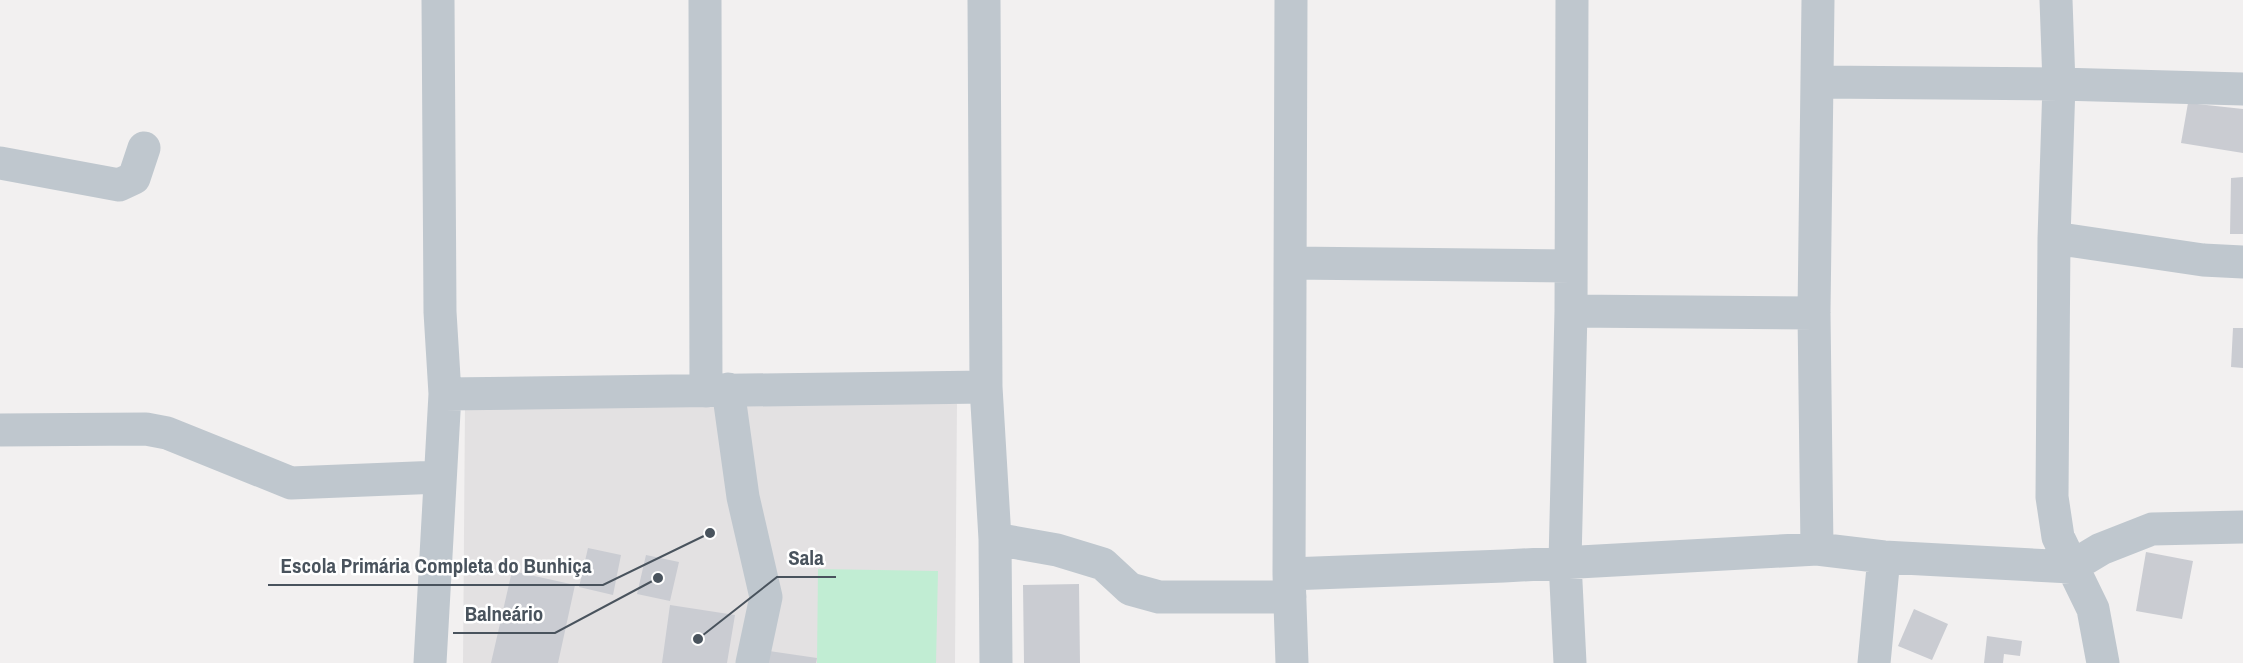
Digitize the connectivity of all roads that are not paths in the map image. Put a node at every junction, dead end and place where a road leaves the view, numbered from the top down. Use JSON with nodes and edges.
{"nodes":[{"id":1,"x":438,"y":0,"type":"edge"},
{"id":2,"x":705,"y":0,"type":"edge"},
{"id":3,"x":984,"y":0,"type":"edge"},
{"id":4,"x":1291,"y":0,"type":"edge"},
{"id":5,"x":1572,"y":0,"type":"edge"},
{"id":6,"x":1818,"y":0,"type":"edge"},
{"id":7,"x":2056,"y":0,"type":"edge"},
{"id":8,"x":1819,"y":82,"type":"junction"},
{"id":9,"x":2059,"y":84,"type":"junction"},
{"id":10,"x":2243,"y":89,"type":"edge"},
{"id":11,"x":144,"y":148,"type":"dead end"},
{"id":12,"x":0,"y":163,"type":"edge"},
{"id":13,"x":2054,"y":238,"type":"junction"},
{"id":14,"x":2243,"y":262,"type":"edge"},
{"id":15,"x":1291,"y":263,"type":"junction"},
{"id":16,"x":1570,"y":266,"type":"junction"},
{"id":17,"x":1571,"y":311,"type":"junction"},
{"id":18,"x":1814,"y":314,"type":"junction"},
{"id":19,"x":986,"y":387,"type":"junction"},
{"id":20,"x":717,"y":390,"type":"junction"},
{"id":21,"x":445,"y":394,"type":"junction"},
{"id":22,"x":0,"y":430,"type":"edge"},
{"id":23,"x":440,"y":477,"type":"junction"},
{"id":24,"x":2243,"y":527,"type":"edge"},
{"id":25,"x":995,"y":539,"type":"junction"},
{"id":26,"x":1817,"y":549,"type":"junction"},
{"id":27,"x":1884,"y":557,"type":"junction"},
{"id":28,"x":1565,"y":562,"type":"junction"},
{"id":29,"x":2071,"y":567,"type":"junction"},
{"id":30,"x":1290,"y":585,"type":"junction"},
{"id":31,"x":430,"y":663,"type":"edge"},
{"id":32,"x":752,"y":663,"type":"edge"},
{"id":33,"x":996,"y":663,"type":"edge"},
{"id":34,"x":1292,"y":663,"type":"edge"},
{"id":35,"x":1570,"y":663,"type":"edge"},
{"id":36,"x":1874,"y":663,"type":"edge"},
{"id":37,"x":2103,"y":663,"type":"edge"}],
"edges":[{"from":1,"to":21,"type":"street"},
{"from":2,"to":20,"type":"street"},
{"from":3,"to":19,"type":"street"},
{"from":4,"to":15,"type":"street"},
{"from":5,"to":16,"type":"street"},
{"from":6,"to":8,"type":"street"},
{"from":7,"to":9,"type":"street"},
{"from":8,"to":9,"type":"street"},
{"from":8,"to":18,"type":"street"},
{"from":9,"to":10,"type":"street"},
{"from":9,"to":13,"type":"street"},
{"from":11,"to":12,"type":"street"},
{"from":13,"to":14,"type":"street"},
{"from":13,"to":29,"type":"street"},
{"from":15,"to":16,"type":"street"},
{"from":15,"to":30,"type":"street"},
{"from":16,"to":17,"type":"street"},
{"from":17,"to":18,"type":"street"},
{"from":17,"to":28,"type":"street"},
{"from":18,"to":26,"type":"street"},
{"from":19,"to":20,"type":"street"},
{"from":19,"to":25,"type":"street"},
{"from":20,"to":21,"type":"street"},
{"from":20,"to":32,"type":"street"},
{"from":21,"to":23,"type":"street"},
{"from":22,"to":23,"type":"street"},
{"from":23,"to":31,"type":"street"},
{"from":24,"to":29,"type":"street"},
{"from":25,"to":30,"type":"street"},
{"from":25,"to":33,"type":"street"},
{"from":26,"to":27,"type":"street"},
{"from":26,"to":28,"type":"street"},
{"from":27,"to":29,"type":"street"},
{"from":27,"to":36,"type":"street"},
{"from":28,"to":30,"type":"street"},
{"from":28,"to":35,"type":"street"},
{"from":29,"to":37,"type":"street"},
{"from":30,"to":34,"type":"street"}]}
